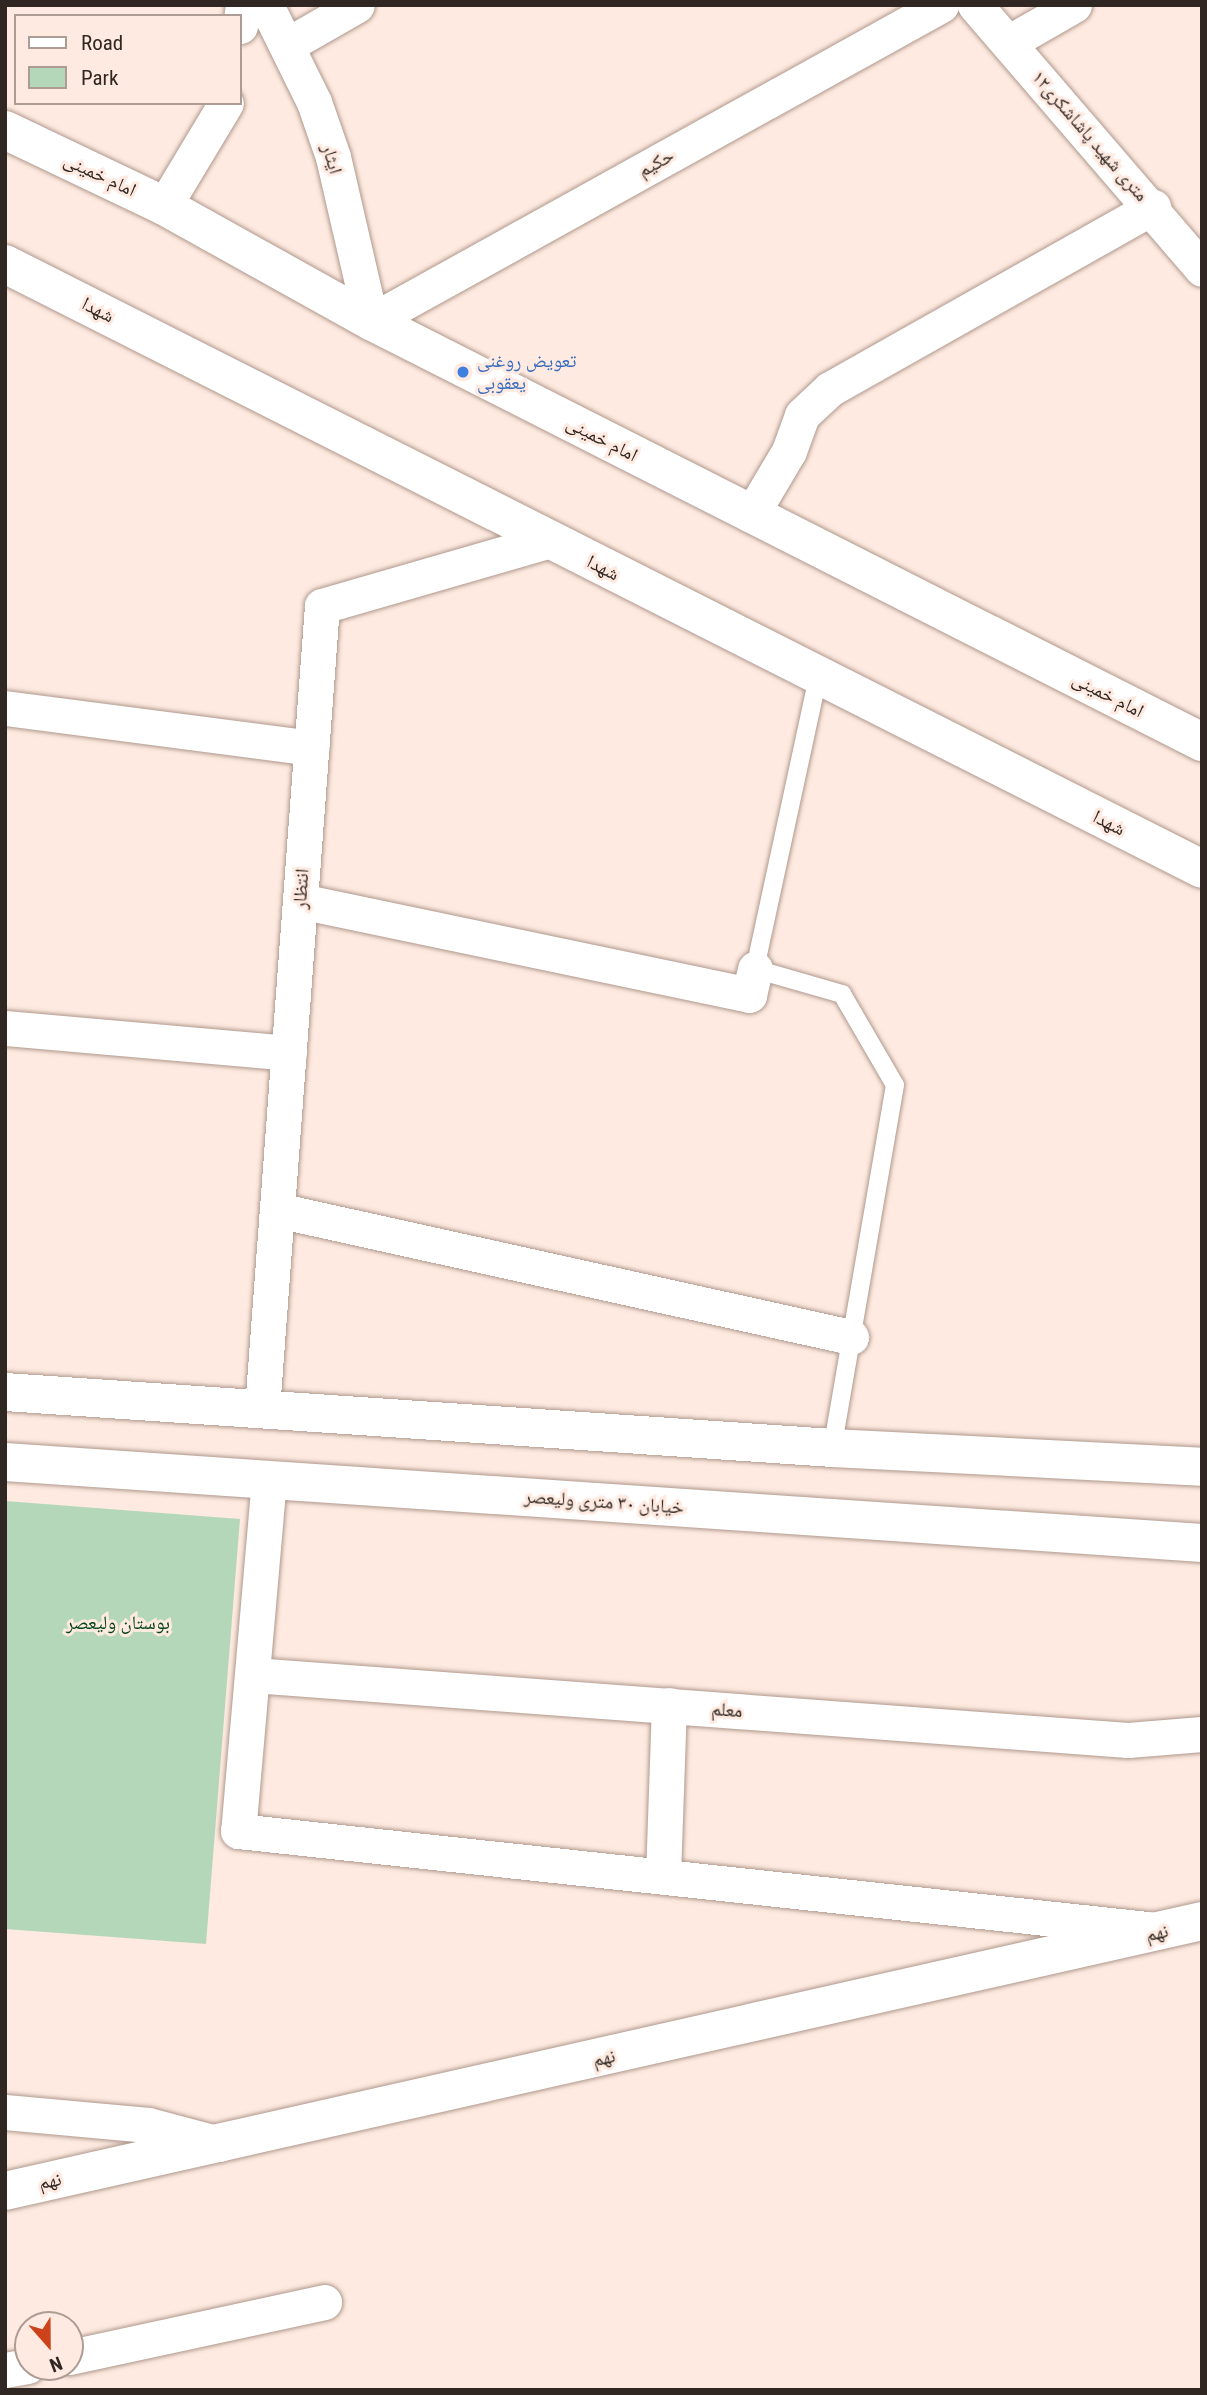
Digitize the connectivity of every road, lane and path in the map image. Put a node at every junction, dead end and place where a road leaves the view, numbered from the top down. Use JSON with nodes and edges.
{"nodes":[{"id":1,"x":266,"y":5,"type":"edge"},
{"id":2,"x":357,"y":5,"type":"edge"},
{"id":3,"x":942,"y":5,"type":"edge"},
{"id":4,"x":975,"y":5,"type":"edge"},
{"id":5,"x":1074,"y":5,"type":"edge"},
{"id":6,"x":1008,"y":43,"type":"junction"},
{"id":7,"x":289,"y":44,"type":"junction"},
{"id":8,"x":225,"y":105,"type":"edge"},
{"id":9,"x":5,"y":130,"type":"edge"},
{"id":10,"x":164,"y":206,"type":"junction"},
{"id":11,"x":1153,"y":207,"type":"junction"},
{"id":12,"x":5,"y":264,"type":"edge"},
{"id":13,"x":1202,"y":269,"type":"edge"},
{"id":14,"x":372,"y":321,"type":"junction"},
{"id":15,"x":751,"y":514,"type":"junction"},
{"id":16,"x":550,"y":540,"type":"junction"},
{"id":17,"x":818,"y":677,"type":"junction"},
{"id":18,"x":5,"y":708,"type":"edge"},
{"id":19,"x":1202,"y":742,"type":"edge"},
{"id":20,"x":311,"y":748,"type":"junction"},
{"id":21,"x":1202,"y":869,"type":"edge"},
{"id":22,"x":300,"y":901,"type":"junction"},
{"id":23,"x":755,"y":969,"type":"junction"},
{"id":24,"x":5,"y":1028,"type":"edge"},
{"id":25,"x":289,"y":1053,"type":"junction"},
{"id":26,"x":276,"y":1210,"type":"junction"},
{"id":27,"x":851,"y":1337,"type":"junction"},
{"id":28,"x":5,"y":1392,"type":"edge"},
{"id":29,"x":262,"y":1409,"type":"junction"},
{"id":30,"x":832,"y":1448,"type":"junction"},
{"id":31,"x":5,"y":1462,"type":"edge"},
{"id":32,"x":1202,"y":1468,"type":"edge"},
{"id":33,"x":268,"y":1479,"type":"junction"},
{"id":34,"x":1202,"y":1543,"type":"edge"},
{"id":35,"x":253,"y":1675,"type":"junction"},
{"id":36,"x":668,"y":1706,"type":"junction"},
{"id":37,"x":1202,"y":1734,"type":"edge"},
{"id":38,"x":663,"y":1877,"type":"junction"},
{"id":39,"x":1202,"y":1921,"type":"edge"},
{"id":40,"x":1165,"y":1931,"type":"junction"},
{"id":41,"x":5,"y":2112,"type":"edge"},
{"id":42,"x":220,"y":2144,"type":"junction"},
{"id":43,"x":5,"y":2191,"type":"edge"},
{"id":44,"x":324,"y":2302,"type":"dead end"},
{"id":45,"x":84,"y":2354,"type":"edge"}],
"edges":[{"from":1,"to":7,"type":"street","name":"ایثار"},
{"from":2,"to":7,"type":"street"},
{"from":3,"to":14,"type":"street","name":"حکیم"},
{"from":4,"to":6,"type":"street","name":"۱۲متری شهید پاشاشکری"},
{"from":5,"to":6,"type":"street"},
{"from":6,"to":11,"type":"street","name":"۱۲متری شهید پاشاشکری"},
{"from":7,"to":14,"type":"street","name":"ایثار"},
{"from":8,"to":10,"type":"street"},
{"from":9,"to":10,"type":"main road","name":"امام خمینی"},
{"from":10,"to":14,"type":"main road","name":"امام خمینی"},
{"from":11,"to":13,"type":"street","name":"۱۲متری شهید پاشاشکری"},
{"from":11,"to":15,"type":"street"},
{"from":12,"to":16,"type":"main road","name":"شهدا"},
{"from":14,"to":15,"type":"main road","name":"امام خمینی"},
{"from":15,"to":19,"type":"main road","name":"امام خمینی"},
{"from":16,"to":17,"type":"main road","name":"شهدا"},
{"from":16,"to":20,"type":"street","name":"انتظار"},
{"from":17,"to":21,"type":"main road","name":"شهدا"},
{"from":17,"to":23,"type":"lane"},
{"from":18,"to":20,"type":"street"},
{"from":20,"to":22,"type":"street","name":"انتظار"},
{"from":22,"to":23,"type":"street"},
{"from":22,"to":25,"type":"street","name":"انتظار"},
{"from":23,"to":27,"type":"lane"},
{"from":24,"to":25,"type":"street"},
{"from":25,"to":26,"type":"street","name":"انتظار"},
{"from":26,"to":27,"type":"street"},
{"from":26,"to":29,"type":"street","name":"انتظار"},
{"from":27,"to":30,"type":"lane"},
{"from":28,"to":29,"type":"main road"},
{"from":29,"to":30,"type":"main road"},
{"from":30,"to":32,"type":"main road"},
{"from":31,"to":33,"type":"main road","name":"خیابان ۳۰ متری ولیعصر"},
{"from":33,"to":34,"type":"main road","name":"خیابان ۳۰ متری ولیعصر"},
{"from":33,"to":35,"type":"street"},
{"from":35,"to":36,"type":"street","name":"معلم"},
{"from":35,"to":38,"type":"street"},
{"from":36,"to":37,"type":"street","name":"معلم"},
{"from":36,"to":38,"type":"street"},
{"from":38,"to":40,"type":"street"},
{"from":39,"to":40,"type":"main road","name":"نهم"},
{"from":40,"to":42,"type":"main road","name":"نهم"},
{"from":41,"to":42,"type":"street"},
{"from":42,"to":43,"type":"main road","name":"نهم"},
{"from":44,"to":45,"type":"street"}]}
